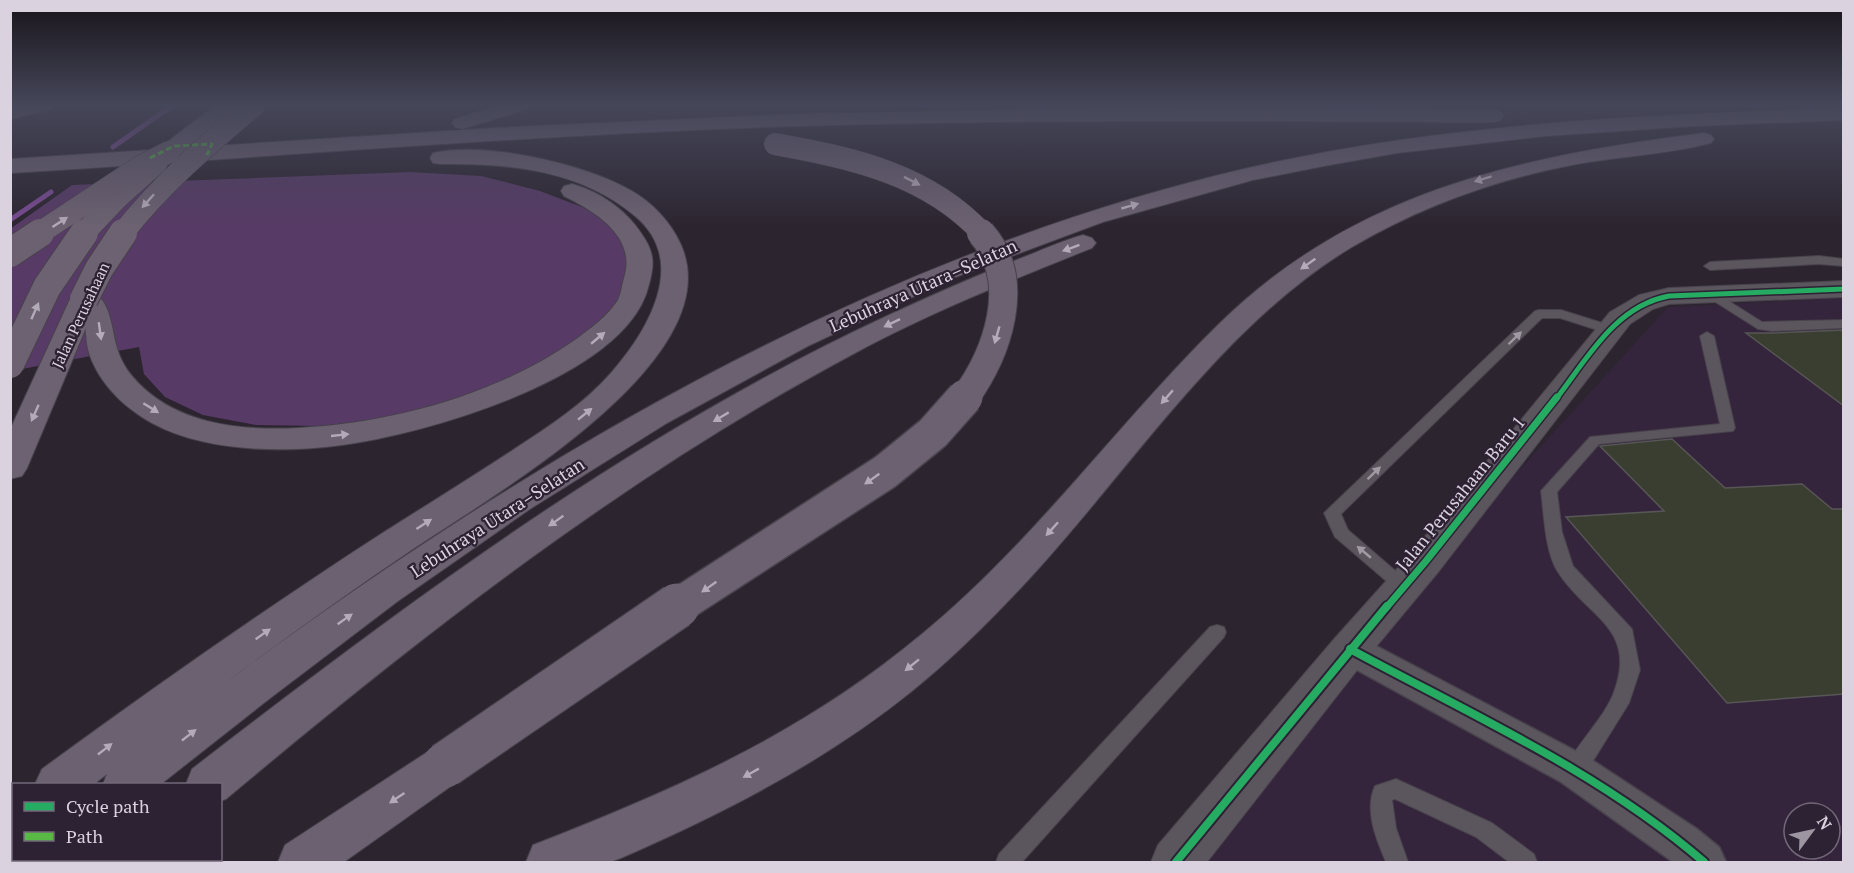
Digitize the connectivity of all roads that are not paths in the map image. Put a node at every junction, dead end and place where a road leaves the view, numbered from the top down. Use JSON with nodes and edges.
{"nodes":[{"id":1,"x":177,"y":146,"type":"edge"},
{"id":2,"x":207,"y":146,"type":"edge"},
{"id":3,"x":319,"y":146,"type":"edge"},
{"id":4,"x":784,"y":146,"type":"edge"},
{"id":5,"x":1410,"y":146,"type":"edge"},
{"id":6,"x":1526,"y":146,"type":"edge"},
{"id":7,"x":1654,"y":146,"type":"edge"},
{"id":8,"x":169,"y":152,"type":"junction"},
{"id":9,"x":423,"y":159,"type":"junction"},
{"id":10,"x":10,"y":166,"type":"edge"},
{"id":11,"x":10,"y":179,"type":"edge"},
{"id":12,"x":10,"y":253,"type":"edge"},
{"id":13,"x":1844,"y":263,"type":"edge"},
{"id":14,"x":1710,"y":266,"type":"dead end"},
{"id":15,"x":1844,"y":289,"type":"edge"},
{"id":16,"x":1713,"y":295,"type":"junction"},
{"id":17,"x":84,"y":299,"type":"junction"},
{"id":18,"x":1844,"y":324,"type":"edge"},
{"id":19,"x":1610,"y":330,"type":"junction"},
{"id":20,"x":1707,"y":336,"type":"dead end"},
{"id":21,"x":10,"y":364,"type":"edge"},
{"id":22,"x":10,"y":468,"type":"edge"},
{"id":23,"x":1404,"y":586,"type":"junction"},
{"id":24,"x":1217,"y":632,"type":"dead end"},
{"id":25,"x":1350,"y":649,"type":"junction"},
{"id":26,"x":1575,"y":770,"type":"junction"},
{"id":27,"x":60,"y":783,"type":"edge"},
{"id":28,"x":127,"y":783,"type":"edge"},
{"id":29,"x":210,"y":783,"type":"edge"},
{"id":30,"x":303,"y":862,"type":"edge"},
{"id":31,"x":551,"y":862,"type":"edge"},
{"id":32,"x":1007,"y":862,"type":"edge"},
{"id":33,"x":1176,"y":862,"type":"edge"},
{"id":34,"x":1397,"y":862,"type":"edge"},
{"id":35,"x":1526,"y":862,"type":"edge"},
{"id":36,"x":1704,"y":862,"type":"edge"}],
"edges":[{"from":1,"to":8,"type":"main road","name":"Jalan Perusahaan"},
{"from":2,"to":17,"type":"main road","name":"Jalan Perusahaan","one_way":true,"bridge":true},
{"from":3,"to":10,"type":"highway"},
{"from":4,"to":30,"type":"highway","one_way":true,"bridge":true},
{"from":28,"to":5,"type":"highway","name":"Lebuhraya Utara–Selatan","one_way":true},
{"from":6,"to":29,"type":"highway","name":"Lebuhraya Utara–Selatan","one_way":true},
{"from":7,"to":31,"type":"highway","one_way":true},
{"from":12,"to":8,"type":"highway","one_way":true,"bridge":true},
{"from":21,"to":8,"type":"main road","name":"Jalan Perusahaan","one_way":true,"bridge":true},
{"from":9,"to":11,"type":"highway"},
{"from":17,"to":9,"type":"highway","one_way":true},
{"from":27,"to":9,"type":"highway","one_way":true},
{"from":13,"to":14,"type":"lane"},
{"from":15,"to":16,"type":"street","name":"Jalan Perusahaan Baru 1"},
{"from":16,"to":18,"type":"lane"},
{"from":16,"to":19,"type":"street","name":"Jalan Perusahaan Baru 1"},
{"from":17,"to":22,"type":"main road","name":"Jalan Perusahaan","one_way":true},
{"from":19,"to":23,"type":"street","name":"Jalan Perusahaan Baru 1"},
{"from":23,"to":19,"type":"lane","one_way":true},
{"from":20,"to":26,"type":"lane"},
{"from":23,"to":25,"type":"street","name":"Jalan Perusahaan Baru 1"},
{"from":24,"to":32,"type":"lane"},
{"from":25,"to":26,"type":"street"},
{"from":25,"to":33,"type":"street","name":"Jalan Perusahaan Baru 1"},
{"from":26,"to":36,"type":"street"},
{"from":34,"to":35,"type":"lane"}]}
